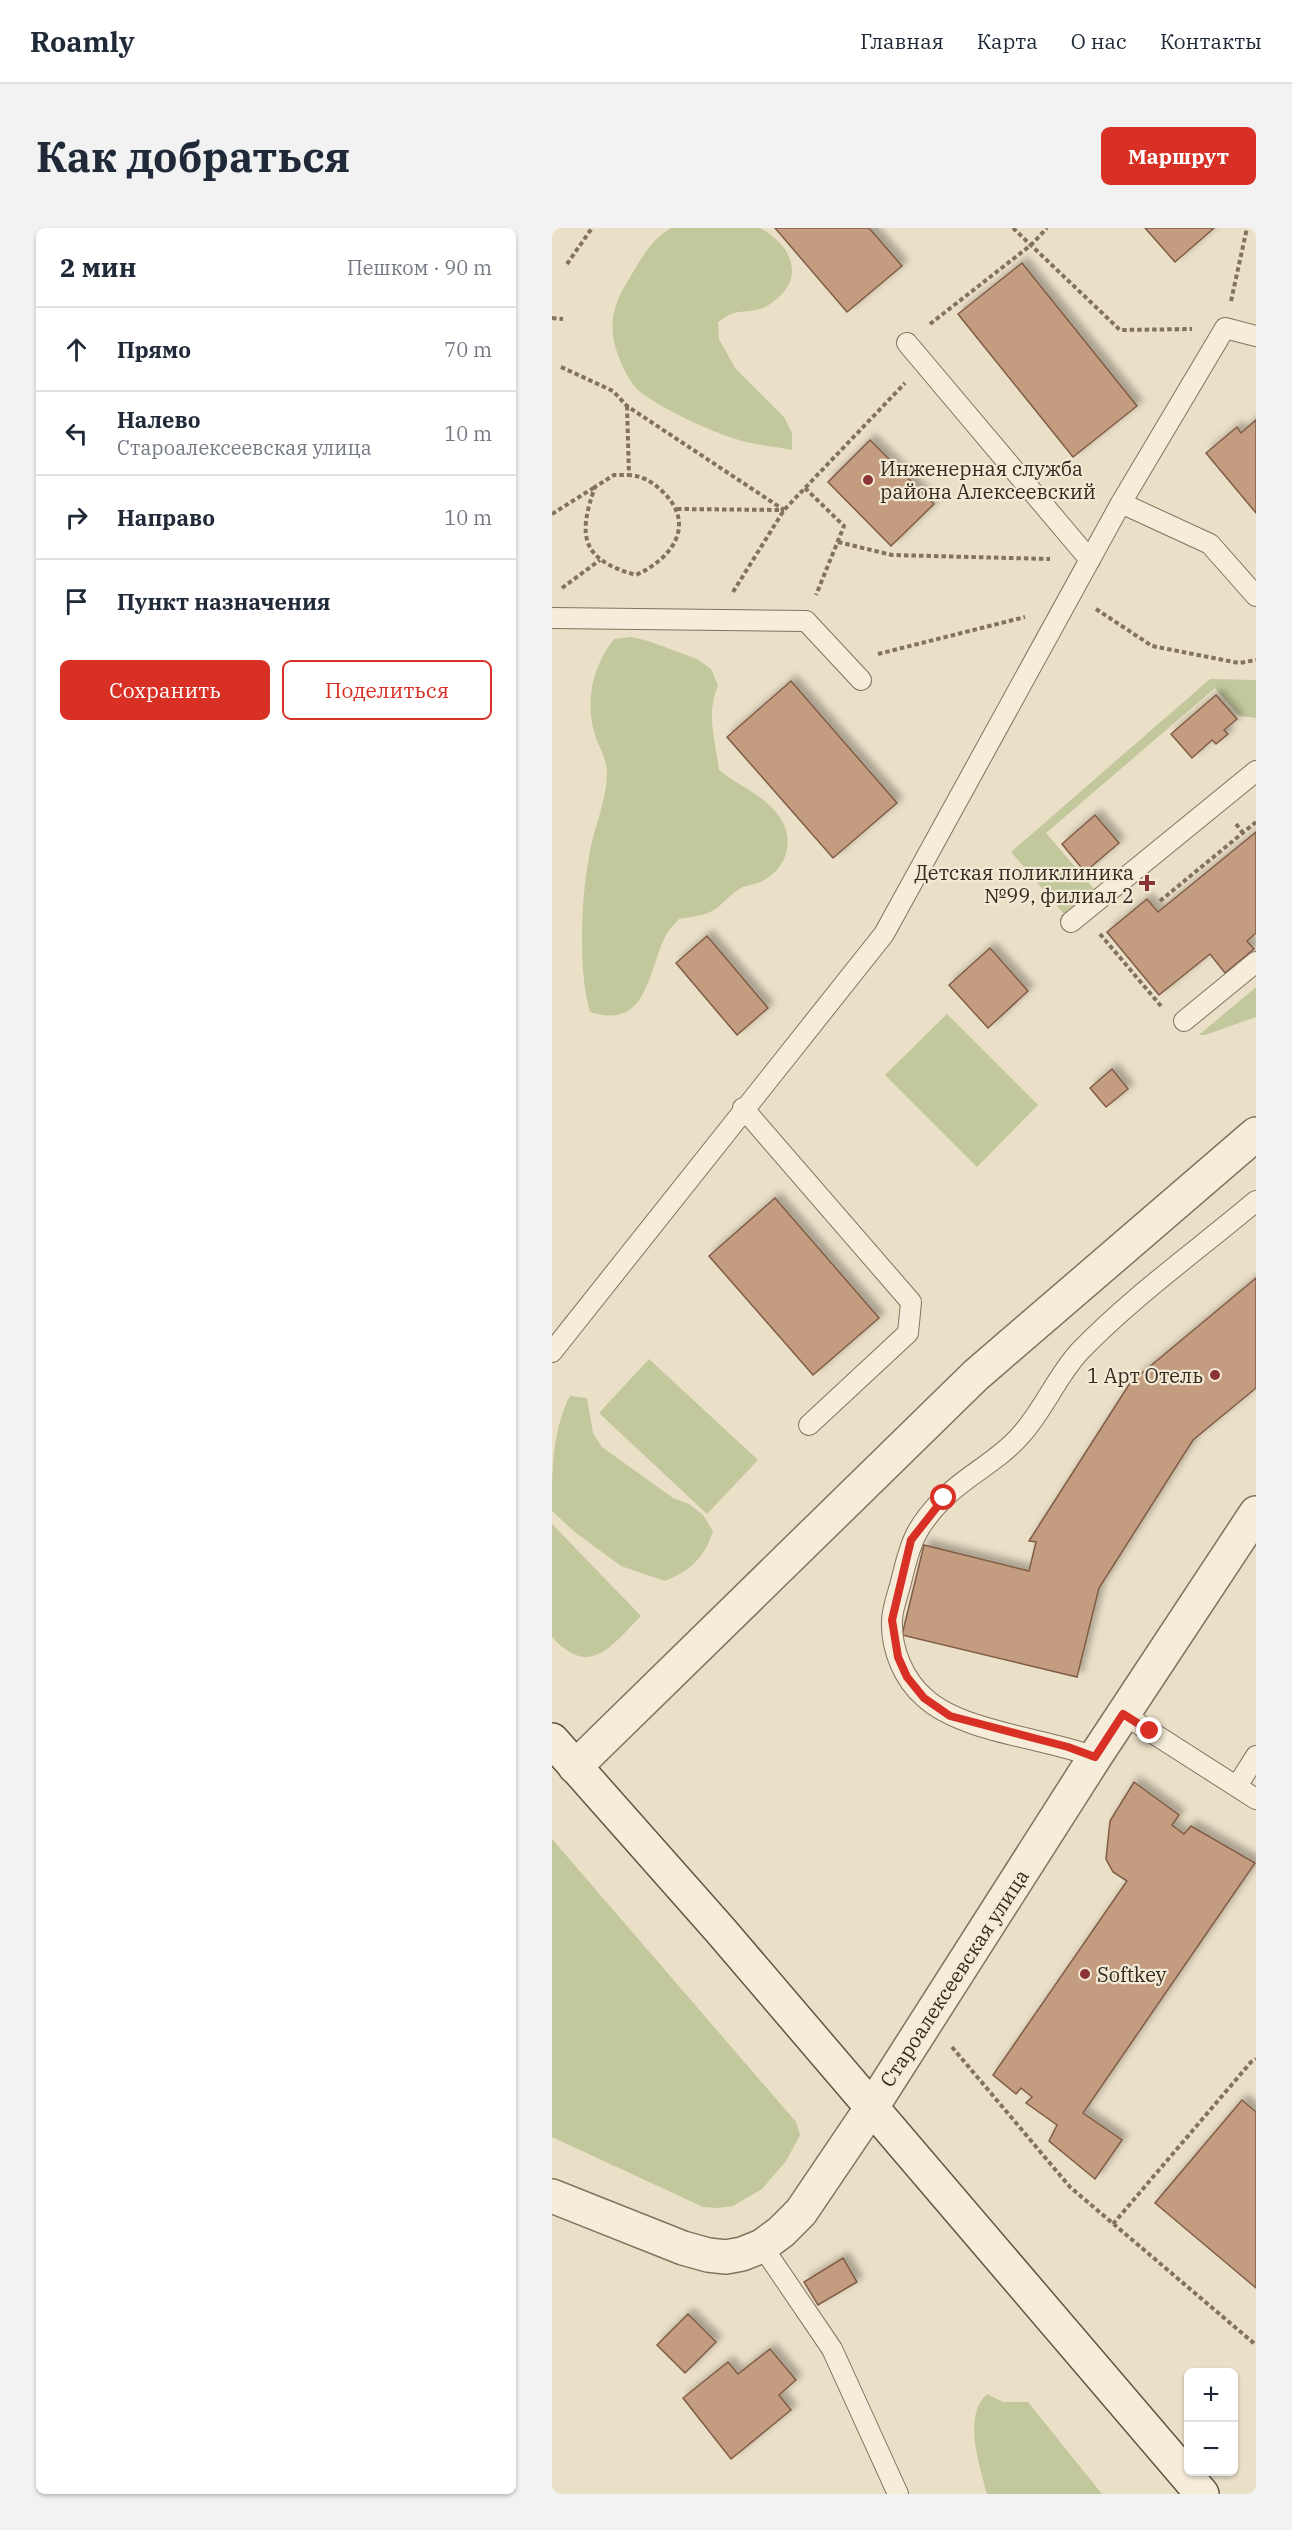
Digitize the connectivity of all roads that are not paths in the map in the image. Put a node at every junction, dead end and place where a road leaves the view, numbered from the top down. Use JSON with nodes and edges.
{"nodes":[{"id":1,"x":1256,"y":336,"type":"edge"},
{"id":2,"x":907,"y":343,"type":"road end"},
{"id":3,"x":1121,"y":503,"type":"junction"},
{"id":4,"x":1090,"y":560,"type":"junction"},
{"id":5,"x":1256,"y":596,"type":"edge"},
{"id":6,"x":552,"y":618,"type":"edge"},
{"id":7,"x":861,"y":680,"type":"dead end"},
{"id":8,"x":1256,"y":771,"type":"edge"},
{"id":9,"x":1076,"y":917,"type":"road end"},
{"id":10,"x":1256,"y":962,"type":"edge"},
{"id":11,"x":1184,"y":1021,"type":"road end"},
{"id":12,"x":743,"y":1108,"type":"junction"},
{"id":13,"x":1256,"y":1134,"type":"edge"},
{"id":14,"x":1256,"y":1201,"type":"edge"},
{"id":15,"x":552,"y":1352,"type":"edge"},
{"id":16,"x":809,"y":1425,"type":"dead end"},
{"id":17,"x":1256,"y":1513,"type":"edge"},
{"id":18,"x":1123,"y":1714,"type":"junction"},
{"id":19,"x":552,"y":1740,"type":"edge"},
{"id":20,"x":1256,"y":1756,"type":"edge"},
{"id":21,"x":1095,"y":1757,"type":"junction"},
{"id":22,"x":575,"y":1767,"type":"junction"},
{"id":23,"x":1237,"y":1786,"type":"junction"},
{"id":24,"x":1256,"y":1798,"type":"edge"},
{"id":25,"x":872,"y":2107,"type":"junction"},
{"id":26,"x":552,"y":2196,"type":"edge"},
{"id":27,"x":762,"y":2246,"type":"junction"},
{"id":28,"x":898,"y":2494,"type":"edge"},
{"id":29,"x":1202,"y":2494,"type":"edge"}],
"edges":[{"from":1,"to":3,"type":"lane"},
{"from":2,"to":4,"type":"lane"},
{"from":3,"to":4,"type":"lane"},
{"from":3,"to":5,"type":"lane"},
{"from":4,"to":12,"type":"lane"},
{"from":6,"to":7,"type":"lane"},
{"from":8,"to":9,"type":"lane"},
{"from":10,"to":11,"type":"lane"},
{"from":12,"to":15,"type":"lane"},
{"from":12,"to":16,"type":"lane"},
{"from":13,"to":22,"type":"street"},
{"from":14,"to":21,"type":"lane"},
{"from":17,"to":18,"type":"street","name":"Староалексеевская улица"},
{"from":18,"to":21,"type":"street","name":"Староалексеевская улица"},
{"from":18,"to":23,"type":"lane"},
{"from":19,"to":22,"type":"street"},
{"from":20,"to":23,"type":"lane"},
{"from":21,"to":25,"type":"street","name":"Староалексеевская улица"},
{"from":22,"to":25,"type":"street"},
{"from":23,"to":24,"type":"lane"},
{"from":25,"to":27,"type":"street","name":"Староалексеевская улица"},
{"from":25,"to":29,"type":"street"},
{"from":26,"to":27,"type":"street","name":"Староалексеевская улица"},
{"from":27,"to":28,"type":"lane"}]}
